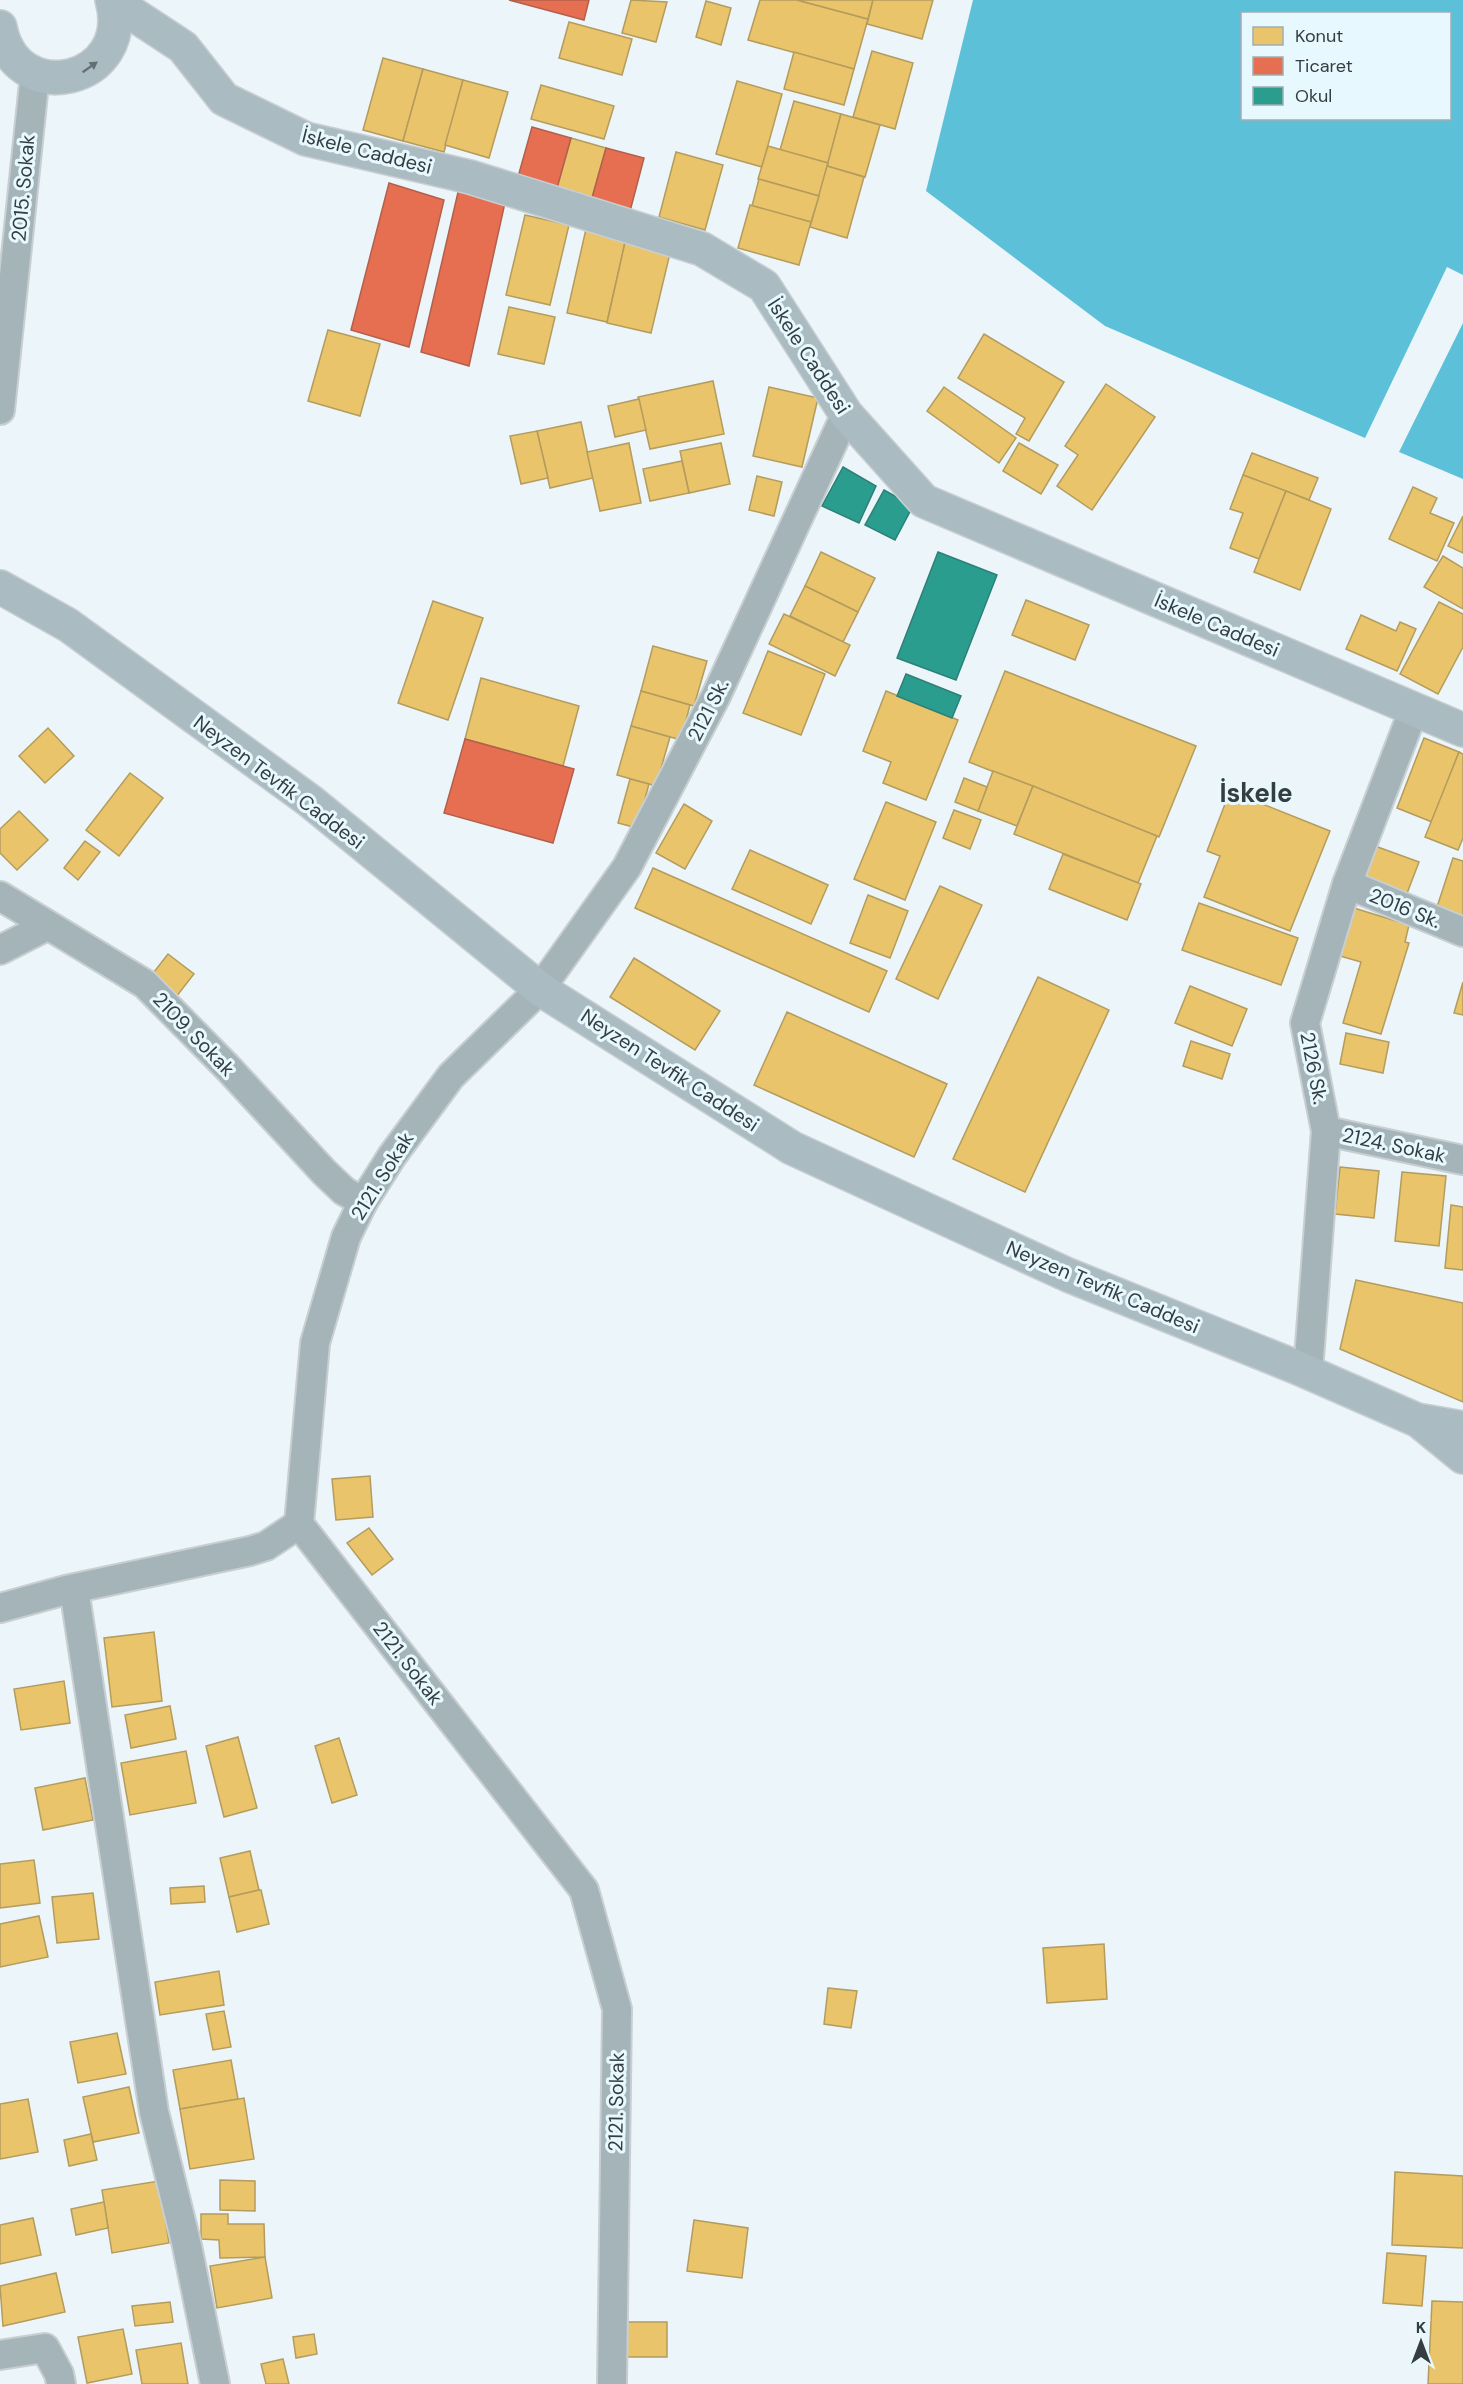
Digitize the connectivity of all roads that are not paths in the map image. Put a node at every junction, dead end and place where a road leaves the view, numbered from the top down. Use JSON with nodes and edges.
{"nodes":[{"id":1,"x":3,"y":0,"type":"edge"},
{"id":2,"x":112,"y":1,"type":"edge"},
{"id":3,"x":0,"y":15,"type":"edge"},
{"id":4,"x":3,"y":45,"type":"edge"},
{"id":5,"x":35,"y":74,"type":"junction"},
{"id":6,"x":6,"y":315,"type":"edge"},
{"id":7,"x":0,"y":410,"type":"edge"},
{"id":8,"x":846,"y":414,"type":"junction"},
{"id":9,"x":0,"y":586,"type":"edge"},
{"id":10,"x":1414,"y":709,"type":"junction"},
{"id":11,"x":1463,"y":730,"type":"edge"},
{"id":12,"x":1347,"y":884,"type":"junction"},
{"id":13,"x":0,"y":896,"type":"edge"},
{"id":14,"x":47,"y":926,"type":"junction"},
{"id":15,"x":1463,"y":932,"type":"edge"},
{"id":16,"x":0,"y":950,"type":"edge"},
{"id":17,"x":540,"y":989,"type":"junction"},
{"id":18,"x":1326,"y":1131,"type":"junction"},
{"id":19,"x":1463,"y":1160,"type":"edge"},
{"id":20,"x":363,"y":1202,"type":"junction"},
{"id":21,"x":1308,"y":1372,"type":"junction"},
{"id":22,"x":1417,"y":1420,"type":"junction"},
{"id":23,"x":1463,"y":1428,"type":"edge"},
{"id":24,"x":1463,"y":1457,"type":"edge"},
{"id":25,"x":299,"y":1524,"type":"junction"},
{"id":26,"x":74,"y":1589,"type":"junction"},
{"id":27,"x":0,"y":1608,"type":"edge"},
{"id":28,"x":0,"y":2355,"type":"edge"},
{"id":29,"x":61,"y":2384,"type":"edge"},
{"id":30,"x":215,"y":2384,"type":"edge"},
{"id":31,"x":612,"y":2384,"type":"edge"}],
"edges":[{"from":1,"to":3,"type":"street"},
{"from":5,"to":2,"type":"street","one_way":true},
{"from":2,"to":8,"type":"street","name":"İskele Caddesi"},
{"from":4,"to":5,"type":"street"},
{"from":5,"to":6,"type":"street","name":"2015. Sokak"},
{"from":6,"to":7,"type":"street","name":"2015. Sokak"},
{"from":8,"to":10,"type":"street","name":"İskele Caddesi"},
{"from":8,"to":17,"type":"street","name":"2121 Sk."},
{"from":9,"to":17,"type":"street","name":"Neyzen Tevfik Caddesi"},
{"from":10,"to":11,"type":"street","name":"İskele Caddesi"},
{"from":10,"to":12,"type":"street","name":"2126 Sk."},
{"from":12,"to":15,"type":"street","name":"2016 Sk."},
{"from":12,"to":18,"type":"street","name":"2126 Sk."},
{"from":13,"to":14,"type":"street","name":"2109. Sokak"},
{"from":14,"to":16,"type":"street"},
{"from":14,"to":20,"type":"street","name":"2109. Sokak"},
{"from":17,"to":20,"type":"street","name":"2121. Sokak"},
{"from":17,"to":21,"type":"street","name":"Neyzen Tevfik Caddesi"},
{"from":18,"to":19,"type":"street","name":"2124. Sokak"},
{"from":18,"to":21,"type":"street","name":"2126 Sk."},
{"from":20,"to":25,"type":"street","name":"2121. Sokak"},
{"from":21,"to":22,"type":"street","name":"Neyzen Tevfik Caddesi"},
{"from":22,"to":23,"type":"street"},
{"from":22,"to":24,"type":"street"},
{"from":25,"to":26,"type":"street"},
{"from":25,"to":31,"type":"street","name":"2121. Sokak"},
{"from":26,"to":27,"type":"street"},
{"from":26,"to":30,"type":"street"},
{"from":28,"to":29,"type":"street"}]}
